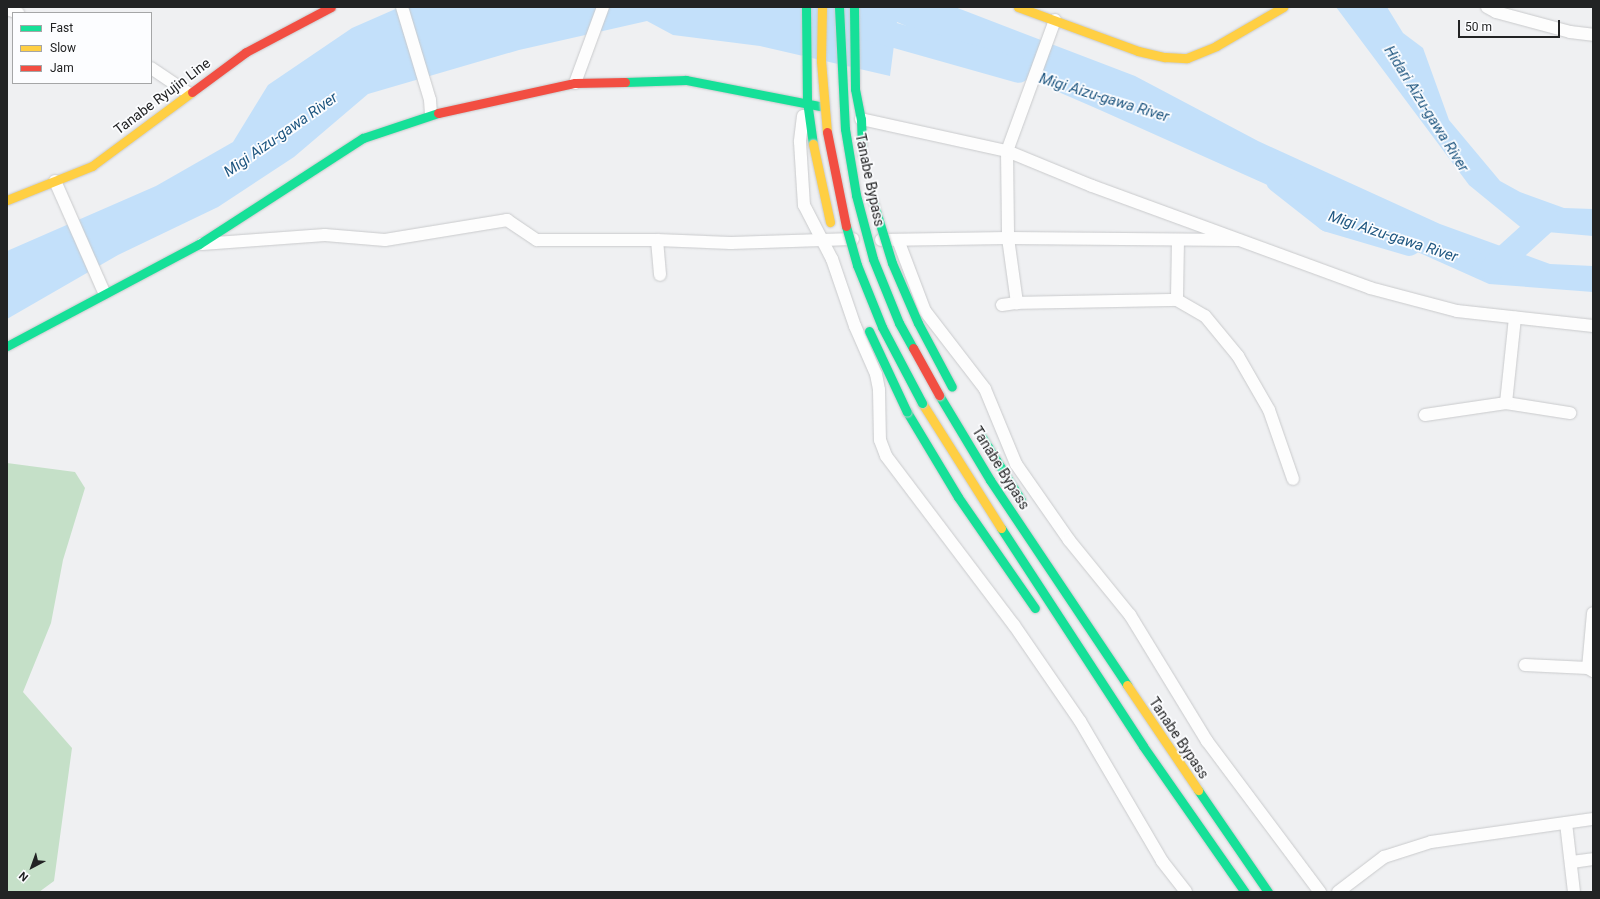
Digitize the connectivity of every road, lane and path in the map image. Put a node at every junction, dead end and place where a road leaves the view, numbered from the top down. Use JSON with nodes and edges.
{"nodes":[{"id":1,"x":331,"y":7,"type":"edge"},
{"id":2,"x":402,"y":7,"type":"edge"},
{"id":3,"x":603,"y":7,"type":"edge"},
{"id":4,"x":806,"y":7,"type":"edge"},
{"id":5,"x":822,"y":7,"type":"edge"},
{"id":6,"x":839,"y":7,"type":"edge"},
{"id":7,"x":854,"y":7,"type":"edge"},
{"id":8,"x":1018,"y":7,"type":"edge"},
{"id":9,"x":1283,"y":7,"type":"edge"},
{"id":10,"x":1487,"y":7,"type":"edge"},
{"id":11,"x":1055,"y":20,"type":"junction"},
{"id":12,"x":1593,"y":35,"type":"edge"},
{"id":13,"x":152,"y":69,"type":"edge"},
{"id":14,"x":575,"y":83,"type":"junction"},
{"id":15,"x":188,"y":93,"type":"junction"},
{"id":16,"x":807,"y":101,"type":"junction"},
{"id":17,"x":431,"y":114,"type":"junction"},
{"id":18,"x":860,"y":119,"type":"junction"},
{"id":19,"x":1009,"y":146,"type":"junction"},
{"id":20,"x":863,"y":158,"type":"dead end"},
{"id":21,"x":57,"y":185,"type":"junction"},
{"id":22,"x":869,"y":185,"type":"dead end"},
{"id":23,"x":7,"y":200,"type":"edge"},
{"id":24,"x":820,"y":238,"type":"junction"},
{"id":25,"x":1008,"y":238,"type":"junction"},
{"id":26,"x":657,"y":240,"type":"junction"},
{"id":27,"x":898,"y":240,"type":"junction"},
{"id":28,"x":1178,"y":240,"type":"junction"},
{"id":29,"x":1238,"y":240,"type":"junction"},
{"id":30,"x":199,"y":244,"type":"junction"},
{"id":31,"x":660,"y":276,"type":"dead end"},
{"id":32,"x":103,"y":290,"type":"junction"},
{"id":33,"x":1177,"y":300,"type":"junction"},
{"id":34,"x":1016,"y":303,"type":"junction"},
{"id":35,"x":859,"y":305,"type":"dead end"},
{"id":36,"x":1002,"y":305,"type":"dead end"},
{"id":37,"x":1515,"y":317,"type":"junction"},
{"id":38,"x":867,"y":325,"type":"dead end"},
{"id":39,"x":1593,"y":326,"type":"edge"},
{"id":40,"x":7,"y":346,"type":"edge"},
{"id":41,"x":954,"y":390,"type":"dead end"},
{"id":42,"x":1506,"y":403,"type":"junction"},
{"id":43,"x":1570,"y":413,"type":"dead end"},
{"id":44,"x":1424,"y":415,"type":"dead end"},
{"id":45,"x":975,"y":426,"type":"dead end"},
{"id":46,"x":1293,"y":479,"type":"dead end"},
{"id":47,"x":1027,"y":510,"type":"dead end"},
{"id":48,"x":1075,"y":589,"type":"dead end"},
{"id":49,"x":1593,"y":613,"type":"edge"},
{"id":50,"x":1040,"y":614,"type":"dead end"},
{"id":51,"x":1073,"y":658,"type":"dead end"},
{"id":52,"x":1525,"y":665,"type":"dead end"},
{"id":53,"x":1591,"y":669,"type":"edge"},
{"id":54,"x":1143,"y":746,"type":"junction"},
{"id":55,"x":1186,"y":774,"type":"junction"},
{"id":56,"x":1593,"y":819,"type":"edge"},
{"id":57,"x":1566,"y":823,"type":"junction"},
{"id":58,"x":1593,"y":859,"type":"edge"},
{"id":59,"x":1572,"y":862,"type":"junction"},
{"id":60,"x":1186,"y":892,"type":"edge"},
{"id":61,"x":1245,"y":892,"type":"edge"},
{"id":62,"x":1268,"y":892,"type":"edge"},
{"id":63,"x":1320,"y":892,"type":"edge"},
{"id":64,"x":1338,"y":892,"type":"edge"},
{"id":65,"x":1574,"y":892,"type":"edge"}],
"edges":[{"from":1,"to":15,"type":"main road","name":"Tanabe Ryujin Line"},
{"from":2,"to":17,"type":"street"},
{"from":3,"to":14,"type":"street"},
{"from":4,"to":16,"type":"main road"},
{"from":5,"to":54,"type":"main road","bridge":true},
{"from":6,"to":55,"type":"main road","name":"Tanabe Bypass","bridge":true},
{"from":7,"to":18,"type":"main road"},
{"from":8,"to":11,"type":"main road"},
{"from":9,"to":11,"type":"main road"},
{"from":10,"to":12,"type":"street"},
{"from":11,"to":19,"type":"street"},
{"from":13,"to":15,"type":"street"},
{"from":14,"to":16,"type":"main road"},
{"from":14,"to":17,"type":"main road"},
{"from":15,"to":21,"type":"main road","name":"Tanabe Ryujin Line"},
{"from":16,"to":18,"type":"main road"},
{"from":16,"to":24,"type":"street"},
{"from":16,"to":35,"type":"main road","bridge":true},
{"from":17,"to":30,"type":"main road"},
{"from":18,"to":19,"type":"street"},
{"from":18,"to":20,"type":"main road"},
{"from":19,"to":25,"type":"street"},
{"from":19,"to":29,"type":"street"},
{"from":21,"to":23,"type":"main road","name":"Tanabe Ryujin Line"},
{"from":21,"to":32,"type":"street"},
{"from":22,"to":41,"type":"main road","bridge":true},
{"from":24,"to":26,"type":"street"},
{"from":24,"to":27,"type":"street"},
{"from":24,"to":60,"type":"street"},
{"from":25,"to":27,"type":"street"},
{"from":25,"to":28,"type":"street"},
{"from":25,"to":34,"type":"street"},
{"from":26,"to":30,"type":"street"},
{"from":26,"to":31,"type":"street"},
{"from":27,"to":63,"type":"street"},
{"from":28,"to":29,"type":"street"},
{"from":28,"to":33,"type":"street"},
{"from":29,"to":37,"type":"street"},
{"from":30,"to":32,"type":"main road"},
{"from":32,"to":40,"type":"main road"},
{"from":33,"to":34,"type":"street"},
{"from":33,"to":46,"type":"street"},
{"from":34,"to":36,"type":"street"},
{"from":37,"to":39,"type":"street"},
{"from":37,"to":42,"type":"street"},
{"from":38,"to":50,"type":"main road","bridge":true},
{"from":42,"to":43,"type":"street"},
{"from":42,"to":44,"type":"street"},
{"from":45,"to":47,"type":"main road"},
{"from":48,"to":55,"type":"main road"},
{"from":49,"to":53,"type":"street"},
{"from":51,"to":54,"type":"main road"},
{"from":52,"to":53,"type":"street"},
{"from":54,"to":61,"type":"main road"},
{"from":55,"to":62,"type":"main road","name":"Tanabe Bypass"},
{"from":56,"to":57,"type":"street"},
{"from":57,"to":59,"type":"street"},
{"from":57,"to":64,"type":"street"},
{"from":58,"to":59,"type":"street"},
{"from":59,"to":65,"type":"street"}]}
